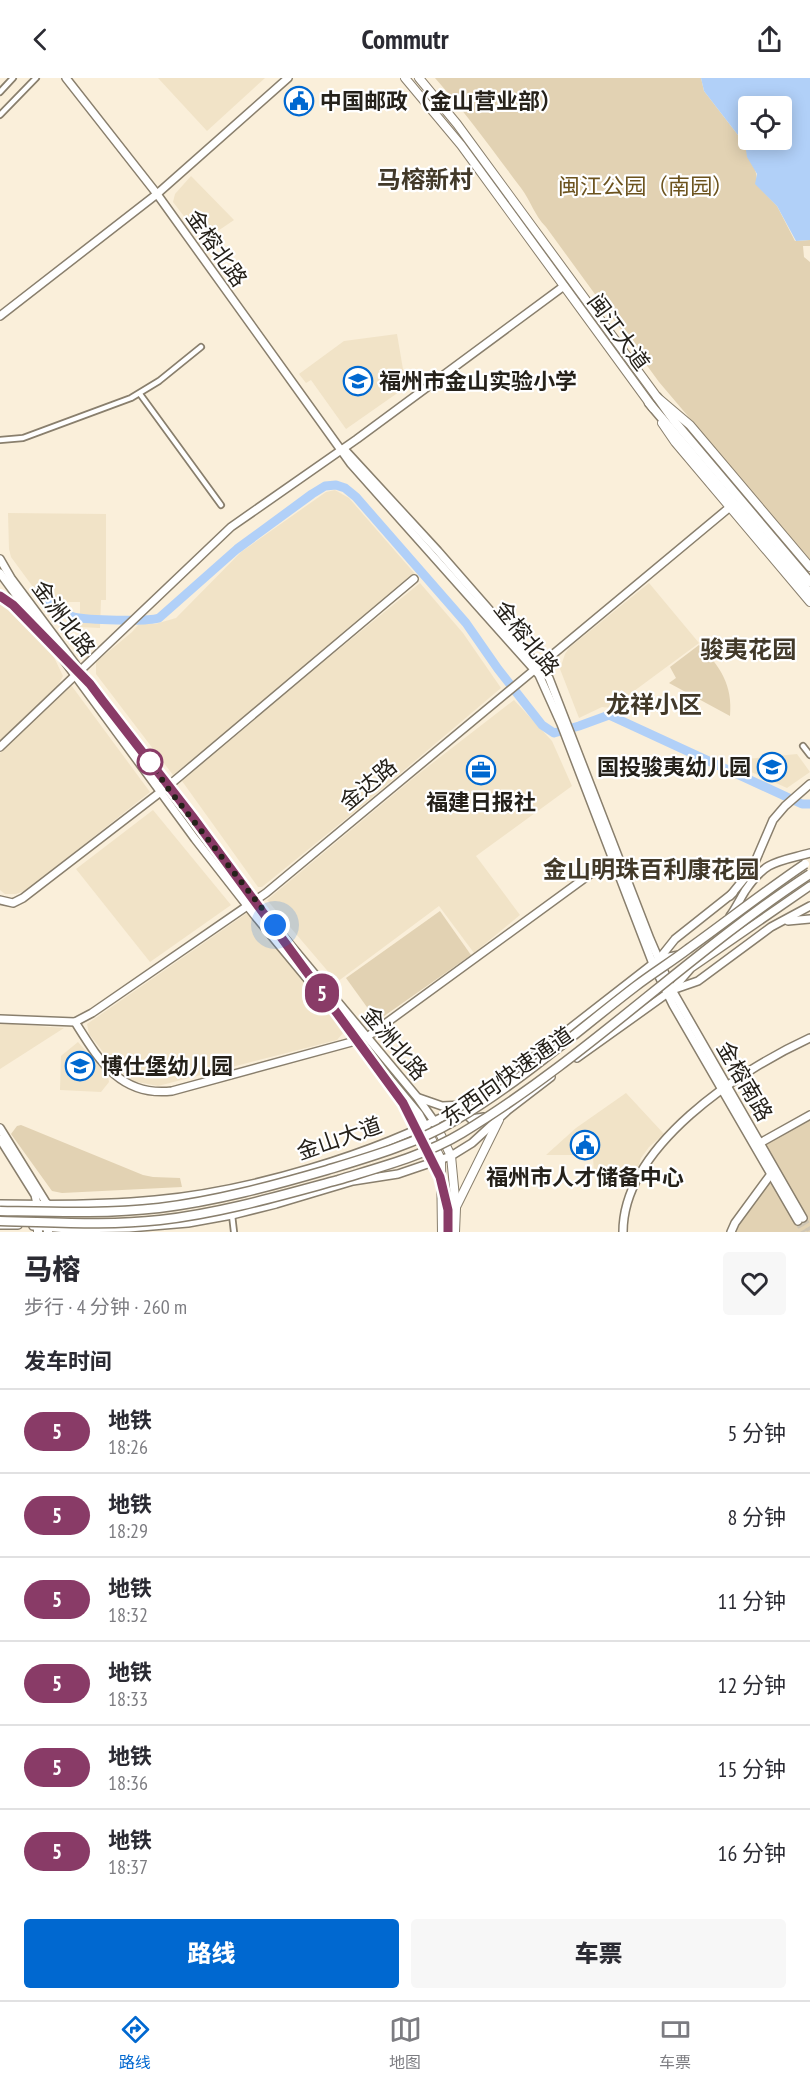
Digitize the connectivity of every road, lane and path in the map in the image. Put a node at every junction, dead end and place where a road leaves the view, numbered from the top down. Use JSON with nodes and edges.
{"nodes":[{"id":1,"x":13,"y":78,"type":"edge"},
{"id":2,"x":36,"y":78,"type":"edge"},
{"id":3,"x":66,"y":78,"type":"edge"},
{"id":4,"x":288,"y":78,"type":"edge"},
{"id":5,"x":405,"y":78,"type":"edge"},
{"id":6,"x":418,"y":78,"type":"edge"},
{"id":7,"x":0,"y":92,"type":"edge"},
{"id":8,"x":0,"y":115,"type":"edge"},
{"id":9,"x":157,"y":194,"type":"junction"},
{"id":10,"x":564,"y":286,"type":"junction"},
{"id":11,"x":0,"y":316,"type":"edge"},
{"id":12,"x":201,"y":347,"type":"dead end"},
{"id":13,"x":140,"y":394,"type":"junction"},
{"id":14,"x":653,"y":400,"type":"junction"},
{"id":15,"x":0,"y":440,"type":"edge"},
{"id":16,"x":343,"y":449,"type":"junction"},
{"id":17,"x":724,"y":485,"type":"junction"},
{"id":18,"x":221,"y":505,"type":"dead end"},
{"id":19,"x":729,"y":507,"type":"junction"},
{"id":20,"x":1,"y":567,"type":"edge"},
{"id":21,"x":810,"y":567,"type":"edge"},
{"id":22,"x":414,"y":579,"type":"dead end"},
{"id":23,"x":810,"y":582,"type":"edge"},
{"id":24,"x":810,"y":593,"type":"edge"},
{"id":25,"x":810,"y":602,"type":"edge"},
{"id":26,"x":536,"y":667,"type":"junction"},
{"id":27,"x":78,"y":672,"type":"junction"},
{"id":28,"x":803,"y":746,"type":"dead end"},
{"id":29,"x":0,"y":747,"type":"edge"},
{"id":30,"x":810,"y":755,"type":"edge"},
{"id":31,"x":810,"y":784,"type":"edge"},
{"id":32,"x":164,"y":790,"type":"junction"},
{"id":33,"x":810,"y":853,"type":"edge"},
{"id":34,"x":614,"y":857,"type":"junction"},
{"id":35,"x":808,"y":862,"type":"edge"},
{"id":36,"x":810,"y":874,"type":"edge"},
{"id":37,"x":757,"y":875,"type":"junction"},
{"id":38,"x":810,"y":886,"type":"edge"},
{"id":39,"x":730,"y":896,"type":"junction"},
{"id":40,"x":0,"y":900,"type":"edge"},
{"id":41,"x":256,"y":901,"type":"junction"},
{"id":42,"x":248,"y":906,"type":"junction"},
{"id":43,"x":810,"y":906,"type":"edge"},
{"id":44,"x":810,"y":919,"type":"edge"},
{"id":45,"x":771,"y":927,"type":"junction"},
{"id":46,"x":656,"y":961,"type":"junction"},
{"id":47,"x":670,"y":992,"type":"junction"},
{"id":48,"x":0,"y":1019,"type":"edge"},
{"id":49,"x":75,"y":1022,"type":"junction"},
{"id":50,"x":363,"y":1038,"type":"junction"},
{"id":51,"x":810,"y":1038,"type":"edge"},
{"id":52,"x":725,"y":1088,"type":"junction"},
{"id":53,"x":417,"y":1097,"type":"junction"},
{"id":54,"x":464,"y":1105,"type":"junction"},
{"id":55,"x":508,"y":1110,"type":"junction"},
{"id":56,"x":810,"y":1115,"type":"edge"},
{"id":57,"x":499,"y":1120,"type":"junction"},
{"id":58,"x":434,"y":1121,"type":"junction"},
{"id":59,"x":425,"y":1125,"type":"junction"},
{"id":60,"x":0,"y":1128,"type":"edge"},
{"id":61,"x":0,"y":1139,"type":"edge"},
{"id":62,"x":760,"y":1143,"type":"junction"},
{"id":63,"x":451,"y":1156,"type":"junction"},
{"id":64,"x":344,"y":1157,"type":"junction"},
{"id":65,"x":441,"y":1160,"type":"junction"},
{"id":66,"x":771,"y":1174,"type":"junction"},
{"id":67,"x":353,"y":1181,"type":"junction"},
{"id":68,"x":0,"y":1204,"type":"edge"},
{"id":69,"x":37,"y":1204,"type":"junction"},
{"id":70,"x":47,"y":1204,"type":"junction"},
{"id":71,"x":456,"y":1208,"type":"junction"},
{"id":72,"x":0,"y":1211,"type":"edge"},
{"id":73,"x":232,"y":1215,"type":"junction"},
{"id":74,"x":0,"y":1223,"type":"edge"},
{"id":75,"x":38,"y":1229,"type":"edge"},
{"id":76,"x":48,"y":1229,"type":"edge"},
{"id":77,"x":234,"y":1232,"type":"edge"},
{"id":78,"x":442,"y":1232,"type":"edge"},
{"id":79,"x":456,"y":1232,"type":"edge"},
{"id":80,"x":623,"y":1232,"type":"edge"},
{"id":81,"x":731,"y":1232,"type":"edge"}],
"edges":[{"from":1,"to":7,"type":"street"},
{"from":2,"to":8,"type":"street"},
{"from":3,"to":9,"type":"main road","name":"金榕北路"},
{"from":4,"to":9,"type":"main road"},
{"from":5,"to":10,"type":"main road","name":"闽江大道"},
{"from":6,"to":14,"type":"main road","name":"闽江大道"},
{"from":9,"to":11,"type":"main road"},
{"from":9,"to":16,"type":"main road","name":"金榕北路"},
{"from":10,"to":14,"type":"main road","name":"闽江大道"},
{"from":10,"to":16,"type":"main road"},
{"from":12,"to":13,"type":"street"},
{"from":13,"to":15,"type":"street"},
{"from":13,"to":18,"type":"street"},
{"from":14,"to":17,"type":"highway"},
{"from":14,"to":19,"type":"main road","name":"闽江大道"},
{"from":14,"to":21,"type":"main road","name":"闽江大道"},
{"from":16,"to":26,"type":"main road","name":"金榕北路"},
{"from":16,"to":27,"type":"main road"},
{"from":17,"to":23,"type":"highway"},
{"from":17,"to":24,"type":"highway"},
{"from":19,"to":25,"type":"main road","name":"闽江大道"},
{"from":19,"to":26,"type":"main road","name":"金达路"},
{"from":20,"to":27,"type":"main road","name":"金洲北路"},
{"from":22,"to":32,"type":"main road"},
{"from":26,"to":34,"type":"main road","name":"金榕北路"},
{"from":26,"to":41,"type":"main road","name":"金达路"},
{"from":27,"to":29,"type":"main road"},
{"from":27,"to":32,"type":"main road","name":"金洲北路"},
{"from":28,"to":30,"type":"street"},
{"from":31,"to":39,"type":"main road"},
{"from":32,"to":40,"type":"main road"},
{"from":32,"to":41,"type":"main road","name":"金洲北路"},
{"from":32,"to":42,"type":"main road","name":"金洲北路"},
{"from":33,"to":37,"type":"main road","name":"金山大道"},
{"from":34,"to":46,"type":"main road","name":"金榕北路"},
{"from":34,"to":50,"type":"main road"},
{"from":35,"to":72,"type":"highway","name":"东西向快速通道","bridge":true},
{"from":36,"to":74,"type":"highway","name":"东西向快速通道","bridge":true},
{"from":37,"to":39,"type":"main road"},
{"from":37,"to":46,"type":"main road","name":"金山大道"},
{"from":38,"to":47,"type":"main road","name":"金山大道"},
{"from":39,"to":46,"type":"main road"},
{"from":41,"to":42,"type":"main road","name":"金达路"},
{"from":41,"to":50,"type":"main road","name":"金洲北路"},
{"from":42,"to":49,"type":"main road","name":"金达路"},
{"from":42,"to":50,"type":"main road","name":"金洲北路"},
{"from":43,"to":45,"type":"main road"},
{"from":44,"to":45,"type":"main road"},
{"from":45,"to":47,"type":"main road"},
{"from":46,"to":47,"type":"main road","name":"金榕南路"},
{"from":46,"to":54,"type":"main road","name":"金山大道"},
{"from":47,"to":52,"type":"main road","name":"金榕南路"},
{"from":47,"to":55,"type":"main road","name":"金山大道"},
{"from":48,"to":49,"type":"main road"},
{"from":49,"to":50,"type":"main road"},
{"from":50,"to":53,"type":"main road","name":"金洲北路"},
{"from":50,"to":59,"type":"main road","name":"金洲北路"},
{"from":51,"to":52,"type":"main road"},
{"from":52,"to":62,"type":"main road","name":"金榕南路"},
{"from":52,"to":66,"type":"main road","name":"金榕南路"},
{"from":52,"to":80,"type":"main road"},
{"from":53,"to":54,"type":"main road"},
{"from":53,"to":58,"type":"main road","name":"金洲北路"},
{"from":54,"to":55,"type":"main road"},
{"from":54,"to":58,"type":"main road","name":"金山大道"},
{"from":55,"to":57,"type":"main road","name":"金山大道"},
{"from":56,"to":62,"type":"main road"},
{"from":57,"to":63,"type":"main road","name":"金山大道"},
{"from":57,"to":71,"type":"main road"},
{"from":58,"to":59,"type":"main road","name":"金山大道"},
{"from":58,"to":63,"type":"main road"},
{"from":59,"to":64,"type":"main road","name":"金山大道"},
{"from":59,"to":65,"type":"main road"},
{"from":60,"to":70,"type":"main road"},
{"from":61,"to":69,"type":"main road"},
{"from":62,"to":66,"type":"main road","name":"金榕南路"},
{"from":63,"to":65,"type":"main road","name":"金山大道"},
{"from":63,"to":71,"type":"main road"},
{"from":64,"to":67,"type":"main road"},
{"from":64,"to":70,"type":"main road","name":"金山大道"},
{"from":65,"to":67,"type":"main road","name":"金山大道"},
{"from":65,"to":78,"type":"main road"},
{"from":66,"to":81,"type":"main road"},
{"from":67,"to":73,"type":"main road","name":"金山大道"},
{"from":68,"to":69,"type":"main road","name":"金山大道"},
{"from":69,"to":70,"type":"main road","name":"金山大道"},
{"from":69,"to":75,"type":"main road"},
{"from":70,"to":76,"type":"main road"},
{"from":71,"to":79,"type":"main road"},
{"from":73,"to":76,"type":"main road","name":"金山大道"},
{"from":73,"to":77,"type":"street"},
{"from":74,"to":75,"type":"main road","name":"金山大道"},
{"from":75,"to":76,"type":"main road","name":"金山大道"}]}
